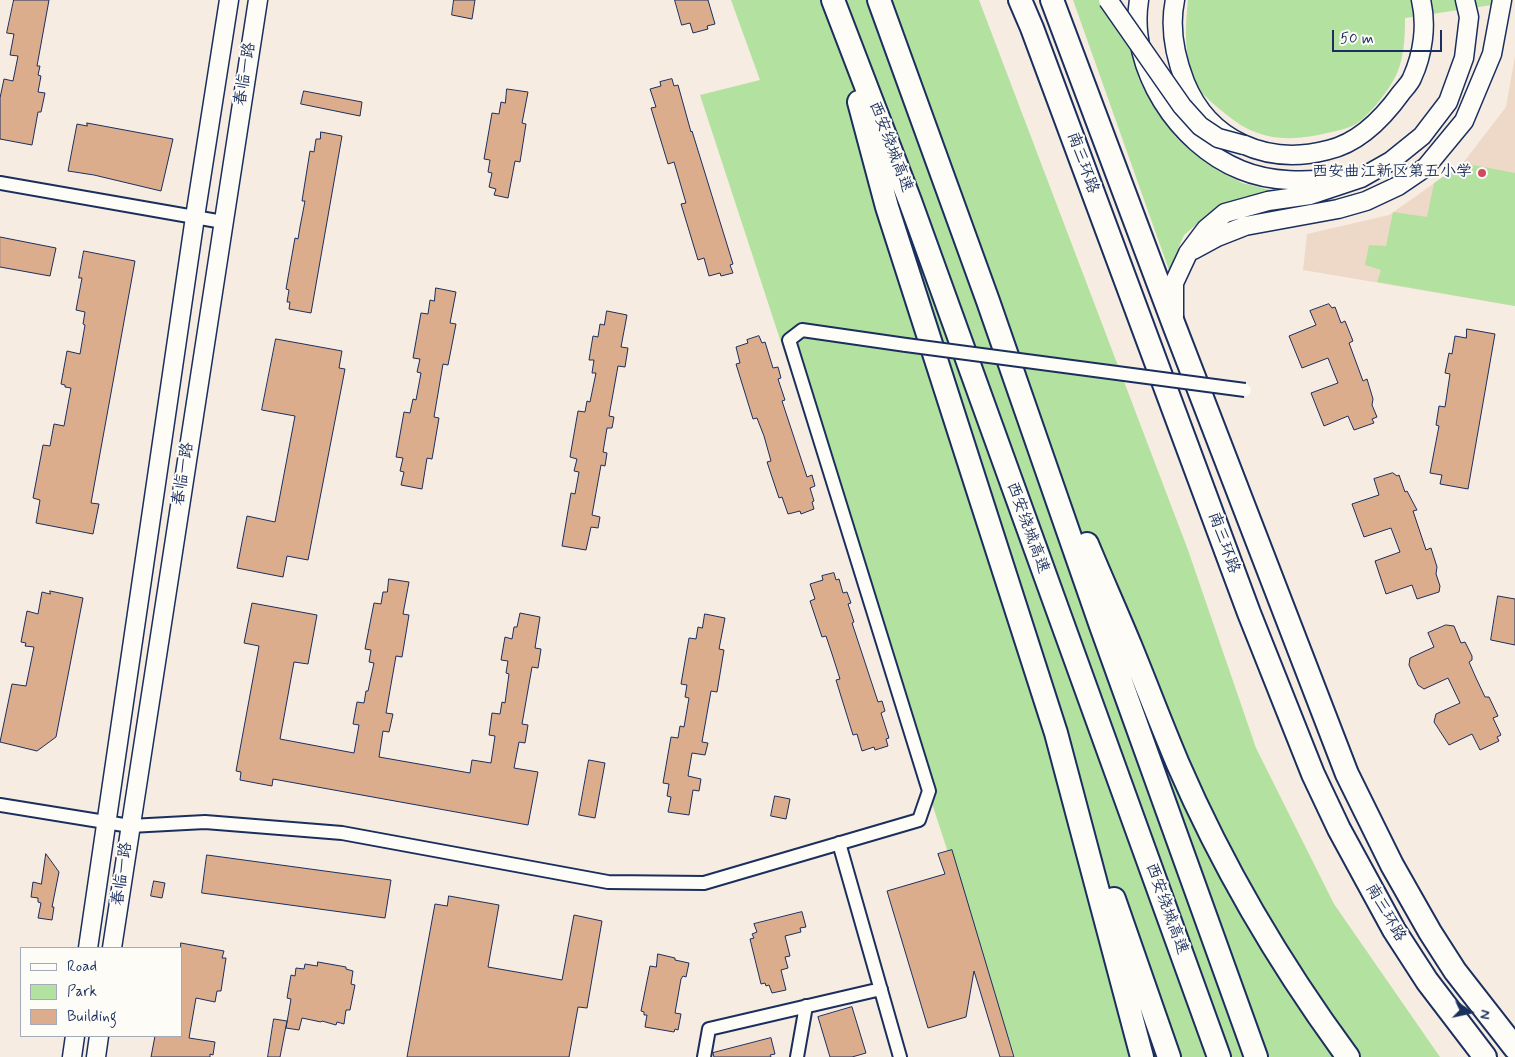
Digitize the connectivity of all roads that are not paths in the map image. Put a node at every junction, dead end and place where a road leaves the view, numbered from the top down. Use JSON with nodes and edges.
{"nodes":[{"id":1,"x":229,"y":0,"type":"edge"},
{"id":2,"x":258,"y":0,"type":"edge"},
{"id":3,"x":832,"y":0,"type":"edge"},
{"id":4,"x":879,"y":0,"type":"edge"},
{"id":5,"x":1020,"y":0,"type":"edge"},
{"id":6,"x":1052,"y":0,"type":"edge"},
{"id":7,"x":1108,"y":0,"type":"edge"},
{"id":8,"x":1139,"y":0,"type":"edge"},
{"id":9,"x":1175,"y":0,"type":"edge"},
{"id":10,"x":1421,"y":0,"type":"edge"},
{"id":11,"x":1465,"y":0,"type":"edge"},
{"id":12,"x":1502,"y":0,"type":"edge"},
{"id":13,"x":1244,"y":145,"type":"junction"},
{"id":14,"x":1361,"y":178,"type":"junction"},
{"id":15,"x":0,"y":182,"type":"edge"},
{"id":16,"x":195,"y":217,"type":"junction"},
{"id":17,"x":223,"y":222,"type":"junction"},
{"id":18,"x":1188,"y":253,"type":"junction"},
{"id":19,"x":1174,"y":325,"type":"junction"},
{"id":20,"x":1014,"y":376,"type":"junction"},
{"id":21,"x":1245,"y":390,"type":"dead end"},
{"id":22,"x":1056,"y":733,"type":"junction"},
{"id":23,"x":0,"y":805,"type":"edge"},
{"id":24,"x":108,"y":822,"type":"junction"},
{"id":25,"x":130,"y":826,"type":"junction"},
{"id":26,"x":840,"y":843,"type":"junction"},
{"id":27,"x":88,"y":947,"type":"edge"},
{"id":28,"x":112,"y":947,"type":"edge"},
{"id":29,"x":881,"y":988,"type":"junction"},
{"id":30,"x":806,"y":1006,"type":"junction"},
{"id":31,"x":75,"y":1037,"type":"edge"},
{"id":32,"x":99,"y":1037,"type":"edge"},
{"id":33,"x":1515,"y":1048,"type":"edge"},
{"id":34,"x":72,"y":1057,"type":"edge"},
{"id":35,"x":96,"y":1057,"type":"edge"},
{"id":36,"x":704,"y":1057,"type":"edge"},
{"id":37,"x":797,"y":1057,"type":"edge"},
{"id":38,"x":900,"y":1057,"type":"edge"},
{"id":39,"x":1142,"y":1057,"type":"edge"},
{"id":40,"x":1169,"y":1057,"type":"edge"},
{"id":41,"x":1219,"y":1057,"type":"edge"},
{"id":42,"x":1256,"y":1057,"type":"edge"},
{"id":43,"x":1348,"y":1057,"type":"edge"},
{"id":44,"x":1484,"y":1057,"type":"edge"}],
"edges":[{"from":1,"to":16,"type":"main road","name":"春临一路"},
{"from":2,"to":17,"type":"main road","name":"春临一路"},
{"from":3,"to":22,"type":"highway"},
{"from":3,"to":41,"type":"highway","name":"西安绕城高速"},
{"from":4,"to":20,"type":"highway"},
{"from":5,"to":44,"type":"highway","name":"南三环路"},
{"from":6,"to":19,"type":"highway","name":"南三环路"},
{"from":7,"to":13,"type":"main road","bridge":true},
{"from":8,"to":14,"type":"main road"},
{"from":9,"to":13,"type":"main road","bridge":true},
{"from":10,"to":13,"type":"main road"},
{"from":11,"to":14,"type":"main road"},
{"from":12,"to":18,"type":"main road"},
{"from":14,"to":18,"type":"main road"},
{"from":15,"to":16,"type":"street"},
{"from":16,"to":17,"type":"street"},
{"from":16,"to":24,"type":"main road","name":"春临一路"},
{"from":17,"to":25,"type":"main road","name":"春临一路"},
{"from":18,"to":19,"type":"main road"},
{"from":19,"to":33,"type":"highway","name":"南三环路"},
{"from":20,"to":42,"type":"highway"},
{"from":20,"to":43,"type":"highway"},
{"from":21,"to":26,"type":"street","bridge":true},
{"from":22,"to":39,"type":"highway"},
{"from":22,"to":40,"type":"highway"},
{"from":23,"to":24,"type":"street"},
{"from":24,"to":25,"type":"street"},
{"from":24,"to":27,"type":"main road","name":"春临一路"},
{"from":25,"to":26,"type":"street"},
{"from":25,"to":28,"type":"main road","name":"春临一路"},
{"from":26,"to":29,"type":"street"},
{"from":29,"to":30,"type":"street"},
{"from":29,"to":38,"type":"street"},
{"from":30,"to":36,"type":"street"},
{"from":30,"to":37,"type":"street"},
{"from":31,"to":34,"type":"main road"},
{"from":32,"to":35,"type":"main road"}]}
